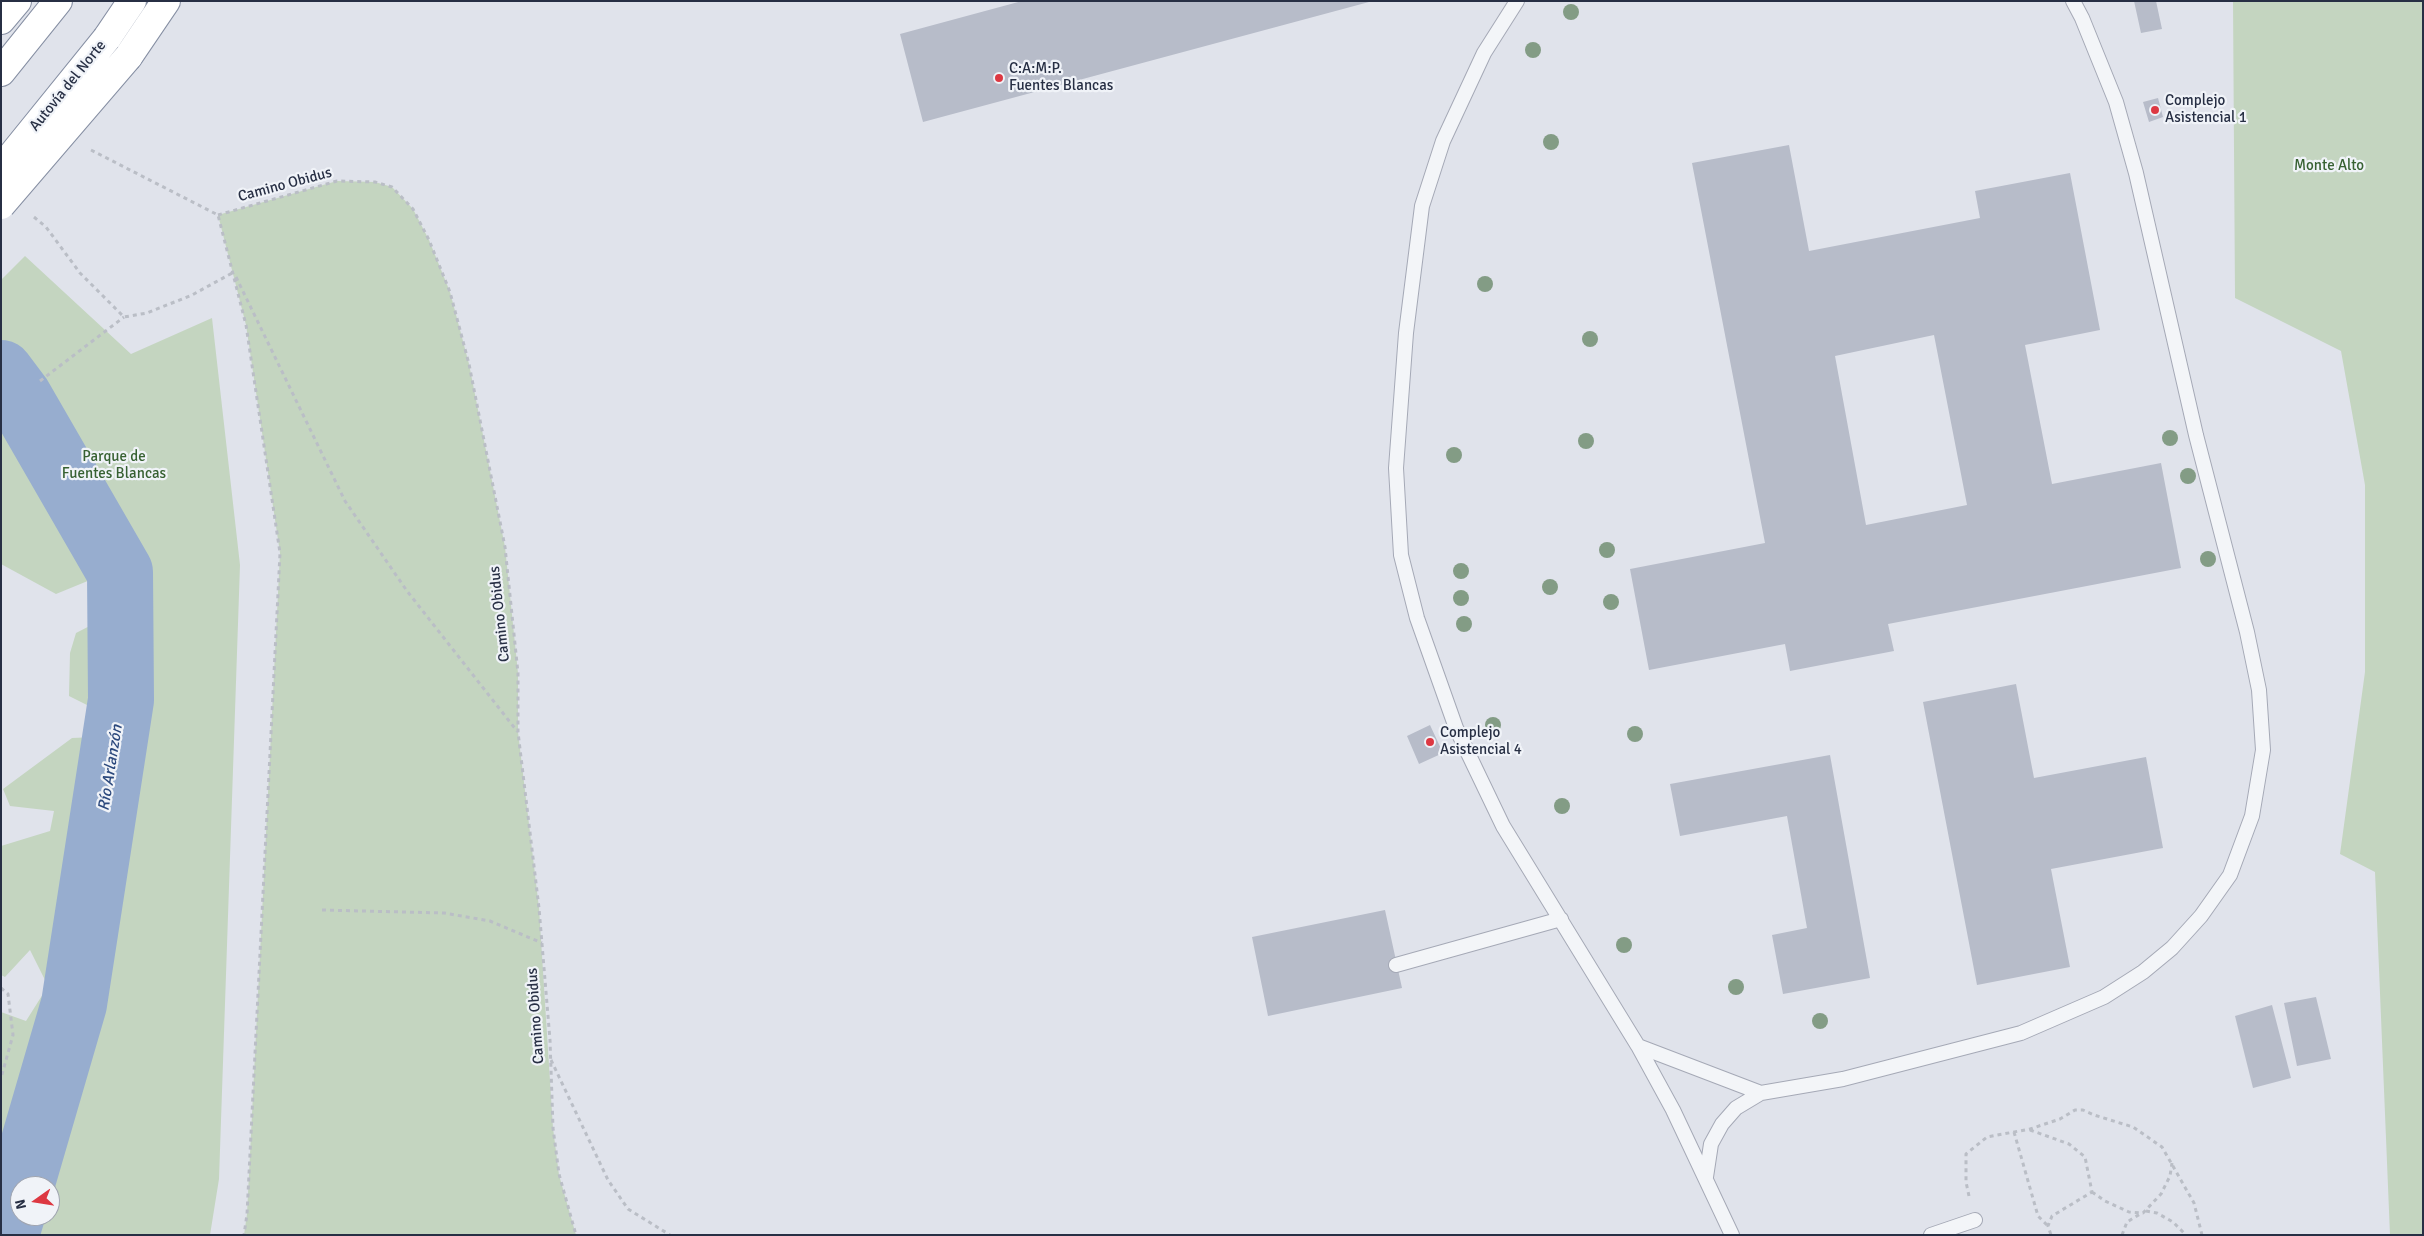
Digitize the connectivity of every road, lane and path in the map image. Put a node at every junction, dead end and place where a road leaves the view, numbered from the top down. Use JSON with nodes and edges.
{"nodes":[{"id":1,"x":17,"y":1,"type":"edge"},
{"id":2,"x":132,"y":1,"type":"edge"},
{"id":3,"x":166,"y":1,"type":"edge"},
{"id":4,"x":1517,"y":1,"type":"edge"},
{"id":5,"x":2073,"y":1,"type":"edge"},
{"id":6,"x":53,"y":8,"type":"edge"},
{"id":7,"x":1,"y":20,"type":"edge"},
{"id":8,"x":1,"y":72,"type":"edge"},
{"id":9,"x":85,"y":145,"type":"dead end"},
{"id":10,"x":1,"y":169,"type":"edge"},
{"id":11,"x":1,"y":205,"type":"edge"},
{"id":12,"x":31,"y":215,"type":"dead end"},
{"id":13,"x":218,"y":215,"type":"junction"},
{"id":14,"x":233,"y":271,"type":"junction"},
{"id":15,"x":124,"y":317,"type":"junction"},
{"id":16,"x":40,"y":381,"type":"dead end"},
{"id":17,"x":518,"y":732,"type":"junction"},
{"id":18,"x":322,"y":910,"type":"dead end"},
{"id":19,"x":1561,"y":919,"type":"junction"},
{"id":20,"x":542,"y":943,"type":"junction"},
{"id":21,"x":1396,"y":965,"type":"dead end"},
{"id":22,"x":1,"y":988,"type":"edge"},
{"id":23,"x":1638,"y":1046,"type":"junction"},
{"id":24,"x":550,"y":1058,"type":"junction"},
{"id":25,"x":1,"y":1078,"type":"edge"},
{"id":26,"x":1761,"y":1093,"type":"junction"},
{"id":27,"x":2030,"y":1129,"type":"junction"},
{"id":28,"x":2014,"y":1132,"type":"junction"},
{"id":29,"x":2172,"y":1163,"type":"junction"},
{"id":30,"x":1706,"y":1177,"type":"junction"},
{"id":31,"x":2092,"y":1192,"type":"junction"},
{"id":32,"x":2143,"y":1213,"type":"junction"},
{"id":33,"x":1975,"y":1220,"type":"joint"},
{"id":34,"x":2048,"y":1226,"type":"junction"},
{"id":35,"x":244,"y":1235,"type":"edge"},
{"id":36,"x":576,"y":1235,"type":"edge"},
{"id":37,"x":670,"y":1235,"type":"edge"},
{"id":38,"x":1732,"y":1235,"type":"edge"},
{"id":39,"x":1931,"y":1235,"type":"edge"},
{"id":40,"x":2051,"y":1235,"type":"edge"},
{"id":41,"x":2122,"y":1235,"type":"edge"},
{"id":42,"x":2186,"y":1235,"type":"edge"},
{"id":43,"x":2202,"y":1235,"type":"edge"}],
"edges":[{"from":1,"to":7,"type":"highway"},
{"from":2,"to":10,"type":"highway","name":"Autovía del Norte","bridge":true},
{"from":3,"to":11,"type":"highway","bridge":true},
{"from":4,"to":19,"type":"lane"},
{"from":5,"to":26,"type":"lane"},
{"from":6,"to":8,"type":"highway"},
{"from":9,"to":13,"type":"path"},
{"from":12,"to":15,"type":"path"},
{"from":13,"to":14,"type":"path"},
{"from":13,"to":17,"type":"path","name":"Camino Obidus"},
{"from":14,"to":15,"type":"path"},
{"from":14,"to":17,"type":"path"},
{"from":14,"to":35,"type":"path"},
{"from":15,"to":16,"type":"path"},
{"from":17,"to":20,"type":"path","name":"Camino Obidus"},
{"from":18,"to":20,"type":"path"},
{"from":19,"to":21,"type":"lane"},
{"from":19,"to":23,"type":"lane"},
{"from":20,"to":24,"type":"path","name":"Camino Obidus"},
{"from":22,"to":25,"type":"path"},
{"from":23,"to":26,"type":"lane"},
{"from":23,"to":30,"type":"lane"},
{"from":24,"to":36,"type":"path","name":"Camino Obidus"},
{"from":24,"to":37,"type":"path"},
{"from":26,"to":30,"type":"lane"},
{"from":27,"to":28,"type":"path"},
{"from":27,"to":29,"type":"path"},
{"from":27,"to":31,"type":"path"},
{"from":28,"to":33,"type":"path"},
{"from":28,"to":34,"type":"path"},
{"from":29,"to":32,"type":"path"},
{"from":29,"to":43,"type":"path"},
{"from":30,"to":38,"type":"lane"},
{"from":31,"to":32,"type":"path"},
{"from":31,"to":34,"type":"path"},
{"from":32,"to":41,"type":"path"},
{"from":32,"to":42,"type":"path"},
{"from":33,"to":39,"type":"lane"},
{"from":34,"to":40,"type":"path"}]}
